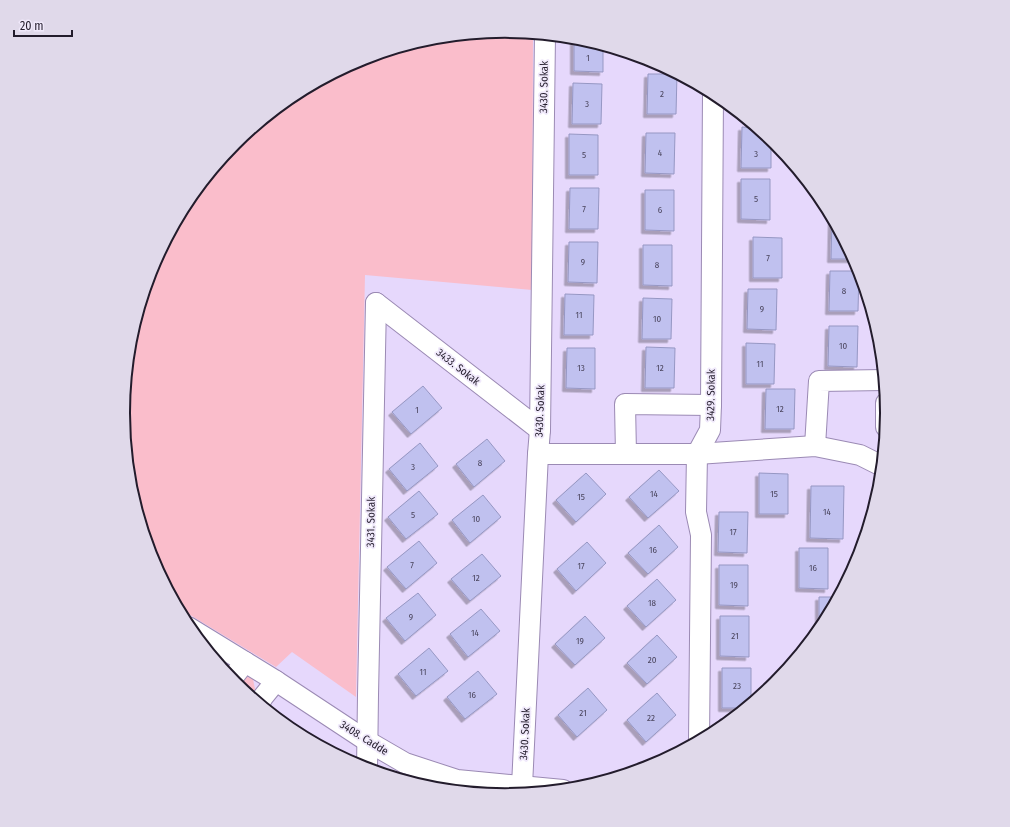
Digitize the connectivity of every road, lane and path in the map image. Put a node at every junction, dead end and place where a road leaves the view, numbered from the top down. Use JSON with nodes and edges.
{"nodes":[{"id":1,"x":545,"y":40,"type":"edge"},
{"id":2,"x":713,"y":100,"type":"edge"},
{"id":3,"x":376,"y":303,"type":"joint"},
{"id":4,"x":879,"y":380,"type":"edge"},
{"id":5,"x":711,"y":406,"type":"junction"},
{"id":6,"x":540,"y":430,"type":"junction"},
{"id":7,"x":815,"y":446,"type":"junction"},
{"id":8,"x":538,"y":454,"type":"junction"},
{"id":9,"x":626,"y":454,"type":"junction"},
{"id":10,"x":697,"y":454,"type":"junction"},
{"id":11,"x":877,"y":463,"type":"edge"},
{"id":12,"x":203,"y":636,"type":"edge"},
{"id":13,"x":245,"y":662,"type":"junction"},
{"id":14,"x":235,"y":675,"type":"edge"},
{"id":15,"x":276,"y":681,"type":"junction"},
{"id":16,"x":261,"y":699,"type":"edge"},
{"id":17,"x":699,"y":735,"type":"edge"},
{"id":18,"x":367,"y":741,"type":"junction"},
{"id":19,"x":367,"y":762,"type":"edge"},
{"id":20,"x":522,"y":786,"type":"junction"},
{"id":21,"x":537,"y":787,"type":"edge"}],
"edges":[{"from":1,"to":6,"type":"street","name":"3430. Sokak"},
{"from":2,"to":5,"type":"street","name":"3429. Sokak"},
{"from":3,"to":6,"type":"street","name":"3433. Sokak"},
{"from":3,"to":18,"type":"street","name":"3431. Sokak"},
{"from":4,"to":7,"type":"street"},
{"from":5,"to":9,"type":"street"},
{"from":5,"to":10,"type":"street","name":"3429. Sokak"},
{"from":6,"to":8,"type":"street","name":"3430. Sokak"},
{"from":7,"to":10,"type":"street"},
{"from":7,"to":11,"type":"street"},
{"from":8,"to":9,"type":"street"},
{"from":8,"to":20,"type":"street","name":"3430. Sokak"},
{"from":9,"to":10,"type":"street"},
{"from":10,"to":17,"type":"street","name":"3429. Sokak"},
{"from":12,"to":13,"type":"street","name":"3408. Cadde"},
{"from":13,"to":14,"type":"street"},
{"from":13,"to":15,"type":"street","name":"3408. Cadde"},
{"from":15,"to":16,"type":"street"},
{"from":15,"to":18,"type":"street","name":"3408. Cadde"},
{"from":18,"to":19,"type":"street","name":"3431. Sokak"},
{"from":18,"to":20,"type":"street","name":"3408. Cadde"},
{"from":20,"to":21,"type":"street","name":"3408. Cadde"}]}
